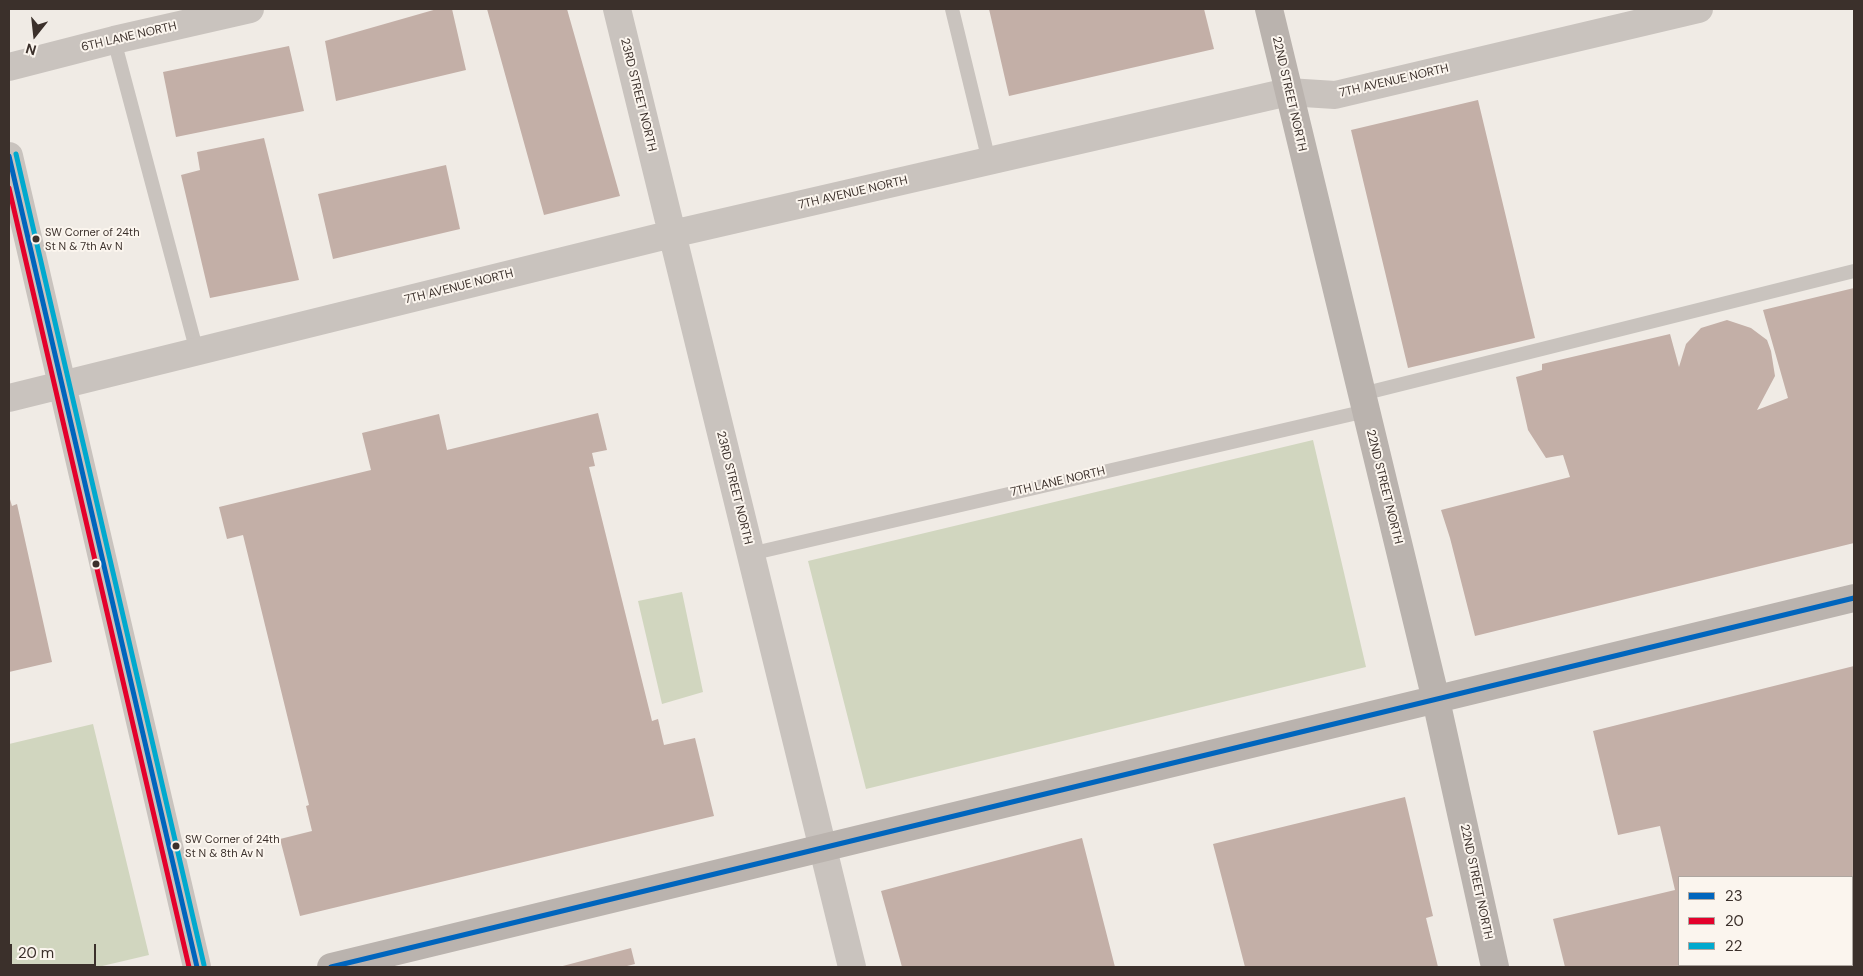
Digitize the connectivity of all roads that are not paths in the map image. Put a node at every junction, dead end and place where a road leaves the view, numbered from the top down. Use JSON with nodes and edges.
{"nodes":[{"id":1,"x":250,"y":9,"type":"edge"},
{"id":2,"x":617,"y":9,"type":"edge"},
{"id":3,"x":952,"y":9,"type":"edge"},
{"id":4,"x":1269,"y":9,"type":"edge"},
{"id":5,"x":1699,"y":9,"type":"edge"},
{"id":6,"x":114,"y":40,"type":"junction"},
{"id":7,"x":9,"y":67,"type":"edge"},
{"id":8,"x":1288,"y":92,"type":"junction"},
{"id":9,"x":9,"y":156,"type":"edge"},
{"id":10,"x":989,"y":161,"type":"junction"},
{"id":11,"x":672,"y":234,"type":"junction"},
{"id":12,"x":1854,"y":271,"type":"edge"},
{"id":13,"x":197,"y":352,"type":"junction"},
{"id":14,"x":62,"y":385,"type":"junction"},
{"id":15,"x":9,"y":398,"type":"edge"},
{"id":16,"x":1364,"y":403,"type":"junction"},
{"id":17,"x":750,"y":554,"type":"junction"},
{"id":18,"x":1854,"y":598,"type":"edge"},
{"id":19,"x":1436,"y":700,"type":"junction"},
{"id":20,"x":824,"y":848,"type":"junction"},
{"id":21,"x":197,"y":967,"type":"edge"},
{"id":22,"x":331,"y":967,"type":"edge"},
{"id":23,"x":852,"y":967,"type":"edge"},
{"id":24,"x":1495,"y":967,"type":"edge"}],
"edges":[{"from":1,"to":6,"type":"street","name":"6TH LANE NORTH"},
{"from":2,"to":11,"type":"street","name":"23RD STREET NORTH"},
{"from":3,"to":10,"type":"lane"},
{"from":4,"to":8,"type":"main road","name":"22ND STREET NORTH"},
{"from":5,"to":8,"type":"street","name":"7TH AVENUE NORTH"},
{"from":6,"to":7,"type":"street","name":"6TH LANE NORTH"},
{"from":6,"to":13,"type":"lane"},
{"from":8,"to":10,"type":"street","name":"7TH AVENUE NORTH"},
{"from":8,"to":16,"type":"main road","name":"22ND STREET NORTH"},
{"from":9,"to":14,"type":"street"},
{"from":10,"to":11,"type":"street","name":"7TH AVENUE NORTH"},
{"from":11,"to":13,"type":"street","name":"7TH AVENUE NORTH"},
{"from":11,"to":17,"type":"street","name":"23RD STREET NORTH"},
{"from":12,"to":16,"type":"lane","name":"7TH LANE NORTH"},
{"from":13,"to":14,"type":"street","name":"7TH AVENUE NORTH"},
{"from":14,"to":15,"type":"street","name":"7TH AVENUE NORTH"},
{"from":14,"to":21,"type":"street"},
{"from":16,"to":17,"type":"lane","name":"7TH LANE NORTH"},
{"from":16,"to":19,"type":"main road","name":"22ND STREET NORTH"},
{"from":17,"to":20,"type":"street","name":"23RD STREET NORTH"},
{"from":18,"to":19,"type":"main road"},
{"from":19,"to":20,"type":"main road"},
{"from":19,"to":24,"type":"main road","name":"22ND STREET NORTH"},
{"from":20,"to":22,"type":"main road"},
{"from":20,"to":23,"type":"street","name":"23RD STREET NORTH"}]}
